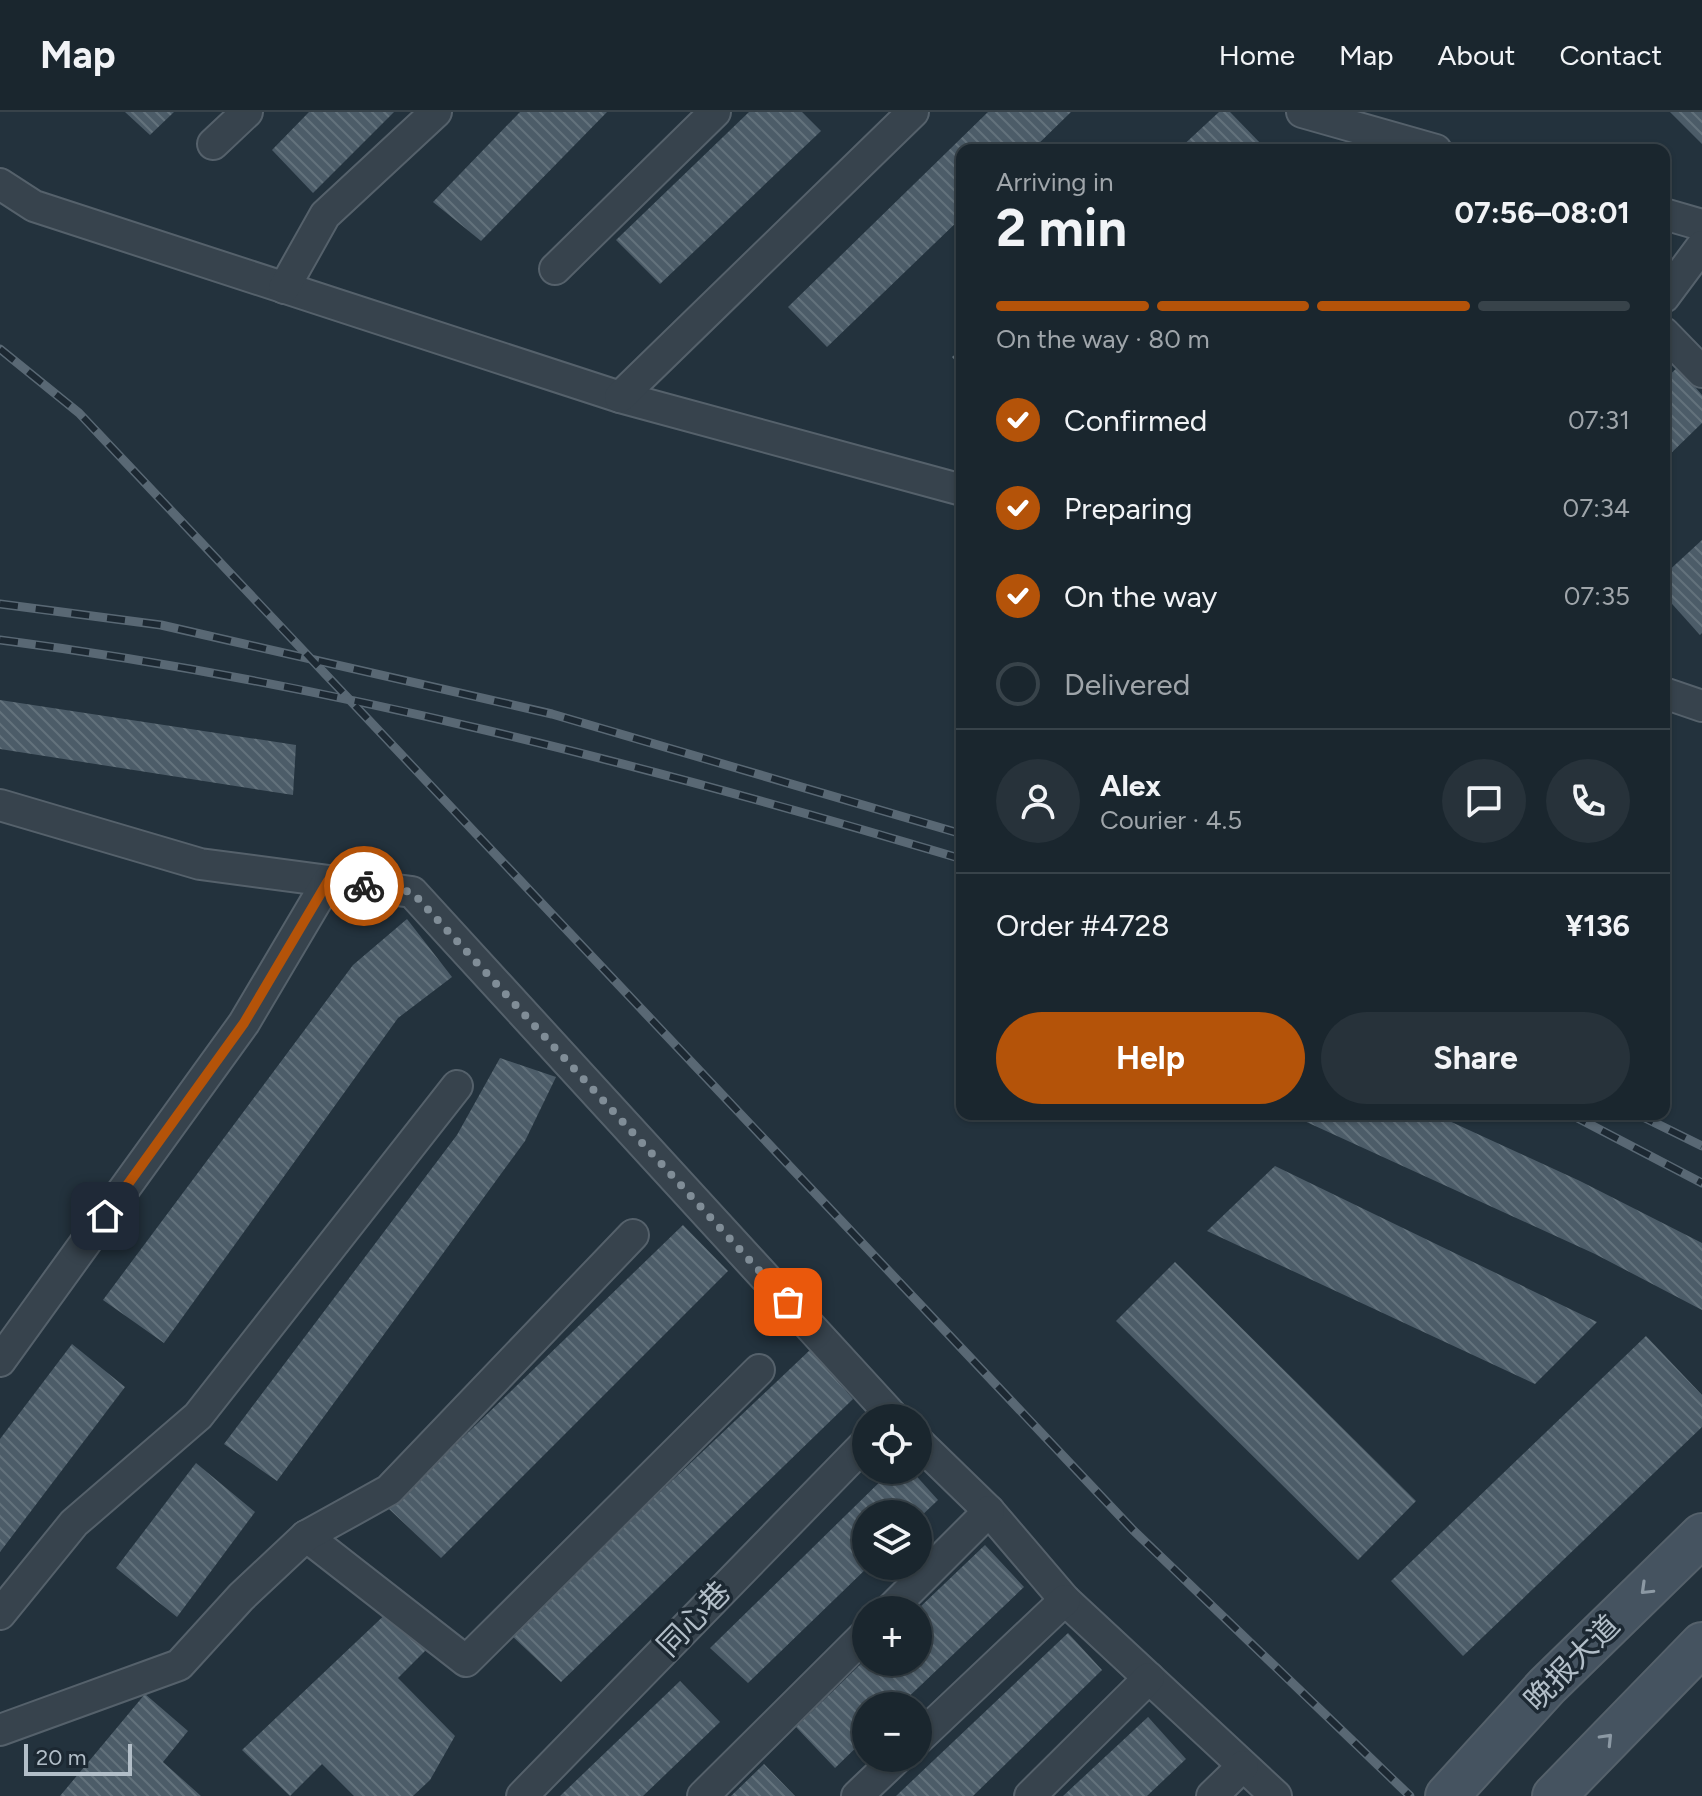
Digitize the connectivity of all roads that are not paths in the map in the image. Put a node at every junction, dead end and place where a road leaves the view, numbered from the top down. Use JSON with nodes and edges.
{"nodes":[{"id":1,"x":247,"y":112,"type":"edge"},
{"id":2,"x":436,"y":112,"type":"edge"},
{"id":3,"x":715,"y":112,"type":"edge"},
{"id":4,"x":913,"y":112,"type":"edge"},
{"id":5,"x":1302,"y":112,"type":"edge"},
{"id":6,"x":213,"y":144,"type":"dead end"},
{"id":7,"x":1415,"y":144,"type":"edge"},
{"id":8,"x":0,"y":184,"type":"edge"},
{"id":9,"x":1670,"y":216,"type":"edge"},
{"id":10,"x":1702,"y":225,"type":"edge"},
{"id":11,"x":1702,"y":246,"type":"edge"},
{"id":12,"x":555,"y":269,"type":"dead end"},
{"id":13,"x":284,"y":288,"type":"junction"},
{"id":14,"x":1670,"y":289,"type":"edge"},
{"id":15,"x":1670,"y":339,"type":"edge"},
{"id":16,"x":1702,"y":372,"type":"edge"},
{"id":17,"x":620,"y":397,"type":"junction"},
{"id":18,"x":956,"y":488,"type":"edge"},
{"id":19,"x":1670,"y":695,"type":"edge"},
{"id":20,"x":1702,"y":706,"type":"edge"},
{"id":21,"x":0,"y":805,"type":"edge"},
{"id":22,"x":328,"y":881,"type":"junction"},
{"id":23,"x":457,"y":1086,"type":"dead end"},
{"id":24,"x":633,"y":1235,"type":"dead end"},
{"id":25,"x":0,"y":1361,"type":"edge"},
{"id":26,"x":759,"y":1370,"type":"dead end"},
{"id":27,"x":880,"y":1404,"type":"edge"},
{"id":28,"x":932,"y":1456,"type":"edge"},
{"id":29,"x":852,"y":1457,"type":"edge"},
{"id":30,"x":989,"y":1511,"type":"junction"},
{"id":31,"x":1702,"y":1535,"type":"edge"},
{"id":32,"x":306,"y":1536,"type":"junction"},
{"id":33,"x":904,"y":1596,"type":"edge"},
{"id":34,"x":1065,"y":1600,"type":"junction"},
{"id":35,"x":0,"y":1614,"type":"edge"},
{"id":36,"x":1702,"y":1644,"type":"edge"},
{"id":37,"x":852,"y":1648,"type":"edge"},
{"id":38,"x":1149,"y":1678,"type":"junction"},
{"id":39,"x":932,"y":1726,"type":"edge"},
{"id":40,"x":0,"y":1730,"type":"edge"},
{"id":41,"x":1243,"y":1766,"type":"junction"},
{"id":42,"x":882,"y":1772,"type":"edge"},
{"id":43,"x":522,"y":1796,"type":"edge"},
{"id":44,"x":703,"y":1796,"type":"edge"},
{"id":45,"x":857,"y":1796,"type":"edge"},
{"id":46,"x":1030,"y":1796,"type":"edge"},
{"id":47,"x":1212,"y":1796,"type":"edge"},
{"id":48,"x":1276,"y":1796,"type":"edge"},
{"id":49,"x":1447,"y":1796,"type":"edge"},
{"id":50,"x":1554,"y":1796,"type":"edge"}],
"edges":[{"from":1,"to":6,"type":"street"},
{"from":2,"to":13,"type":"street"},
{"from":3,"to":12,"type":"street"},
{"from":4,"to":17,"type":"street"},
{"from":5,"to":7,"type":"street"},
{"from":8,"to":13,"type":"street"},
{"from":9,"to":10,"type":"street"},
{"from":11,"to":14,"type":"street"},
{"from":13,"to":17,"type":"street"},
{"from":15,"to":16,"type":"street"},
{"from":17,"to":18,"type":"street"},
{"from":19,"to":20,"type":"street"},
{"from":21,"to":22,"type":"street"},
{"from":22,"to":25,"type":"street"},
{"from":22,"to":27,"type":"street"},
{"from":23,"to":35,"type":"street"},
{"from":24,"to":32,"type":"street"},
{"from":26,"to":32,"type":"street"},
{"from":28,"to":30,"type":"street"},
{"from":29,"to":43,"type":"street","name":"同心巷"},
{"from":30,"to":33,"type":"street"},
{"from":30,"to":34,"type":"street"},
{"from":31,"to":49,"type":"main road","name":"晚报大道","one_way":true},
{"from":32,"to":40,"type":"street"},
{"from":34,"to":38,"type":"street"},
{"from":34,"to":39,"type":"street"},
{"from":50,"to":36,"type":"main road","one_way":true},
{"from":37,"to":44,"type":"street"},
{"from":38,"to":41,"type":"street"},
{"from":38,"to":46,"type":"street"},
{"from":41,"to":47,"type":"street"},
{"from":41,"to":48,"type":"street"},
{"from":42,"to":45,"type":"street"}]}
